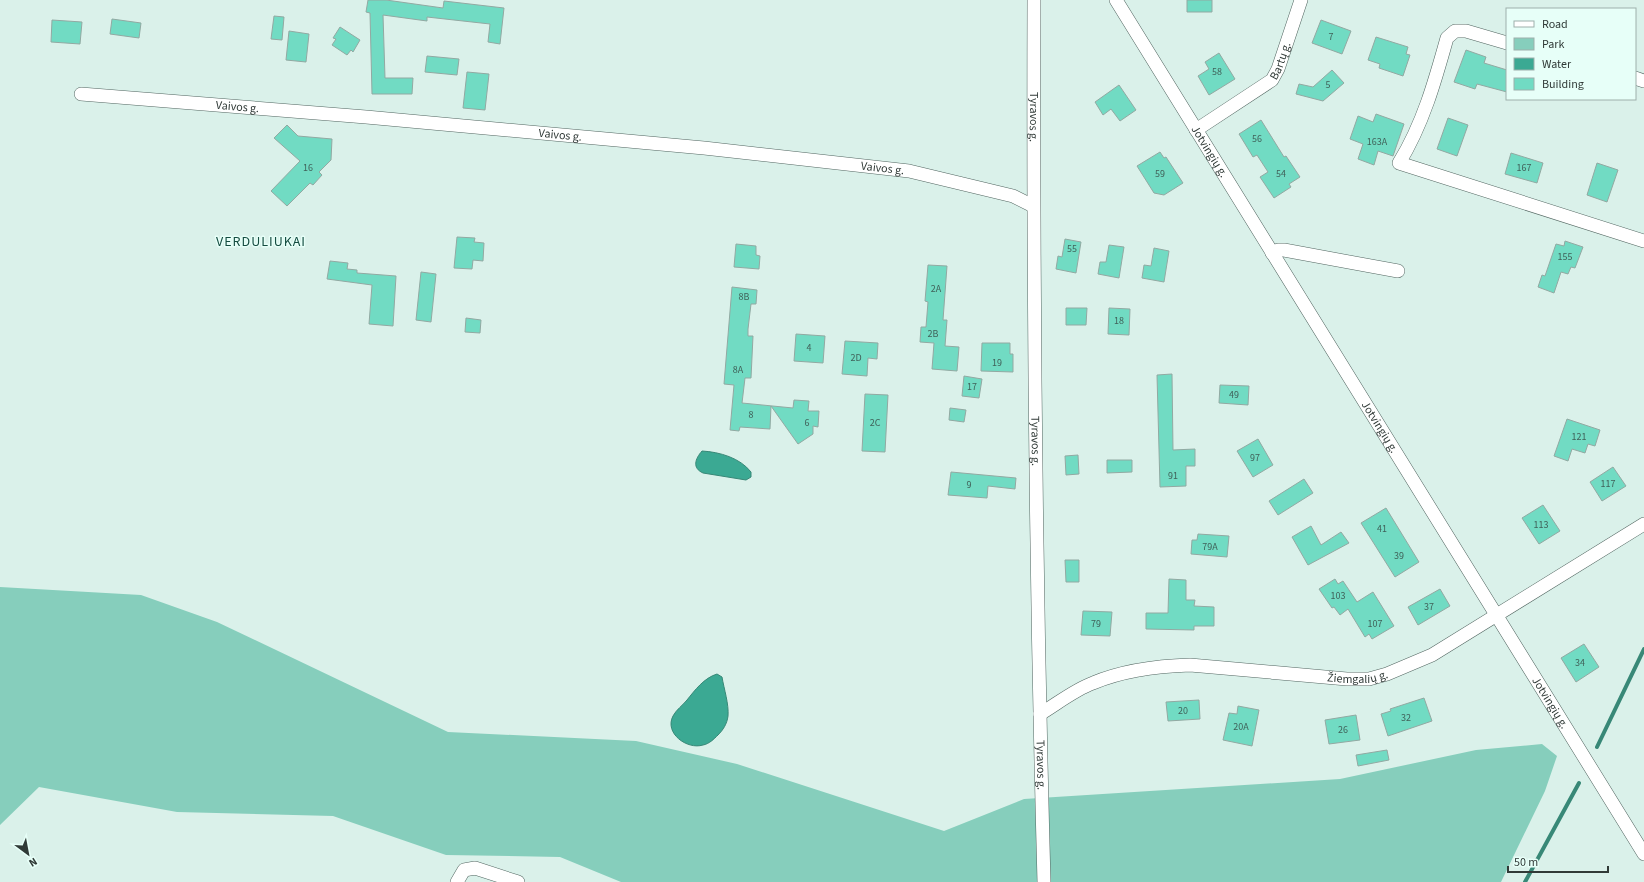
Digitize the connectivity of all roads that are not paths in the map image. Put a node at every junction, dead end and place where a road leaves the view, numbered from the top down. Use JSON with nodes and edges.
{"nodes":[{"id":1,"x":1034,"y":0,"type":"edge"},
{"id":2,"x":1116,"y":0,"type":"edge"},
{"id":3,"x":1301,"y":0,"type":"edge"},
{"id":4,"x":1506,"y":43,"type":"edge"},
{"id":5,"x":81,"y":94,"type":"dead end"},
{"id":6,"x":1196,"y":130,"type":"junction"},
{"id":7,"x":1033,"y":206,"type":"junction"},
{"id":8,"x":1644,"y":242,"type":"edge"},
{"id":9,"x":1272,"y":254,"type":"junction"},
{"id":10,"x":1398,"y":271,"type":"dead end"},
{"id":11,"x":1644,"y":524,"type":"edge"},
{"id":12,"x":1496,"y":615,"type":"junction"},
{"id":13,"x":1040,"y":714,"type":"junction"},
{"id":14,"x":1644,"y":854,"type":"edge"},
{"id":15,"x":457,"y":882,"type":"edge"},
{"id":16,"x":518,"y":882,"type":"edge"},
{"id":17,"x":1044,"y":882,"type":"edge"}],
"edges":[{"from":1,"to":7,"type":"street","name":"Tyravos g."},
{"from":2,"to":6,"type":"street","name":"Jotvingių g."},
{"from":3,"to":6,"type":"street","name":"Bartų g."},
{"from":4,"to":8,"type":"street"},
{"from":5,"to":7,"type":"street","name":"Vaivos g."},
{"from":6,"to":9,"type":"street","name":"Jotvingių g."},
{"from":7,"to":13,"type":"street","name":"Tyravos g."},
{"from":9,"to":10,"type":"street"},
{"from":9,"to":12,"type":"street","name":"Jotvingių g."},
{"from":11,"to":12,"type":"street","name":"Žiemgalių g."},
{"from":12,"to":13,"type":"street","name":"Žiemgalių g."},
{"from":12,"to":14,"type":"street","name":"Jotvingių g."},
{"from":13,"to":17,"type":"street","name":"Tyravos g."},
{"from":15,"to":16,"type":"street"}]}
